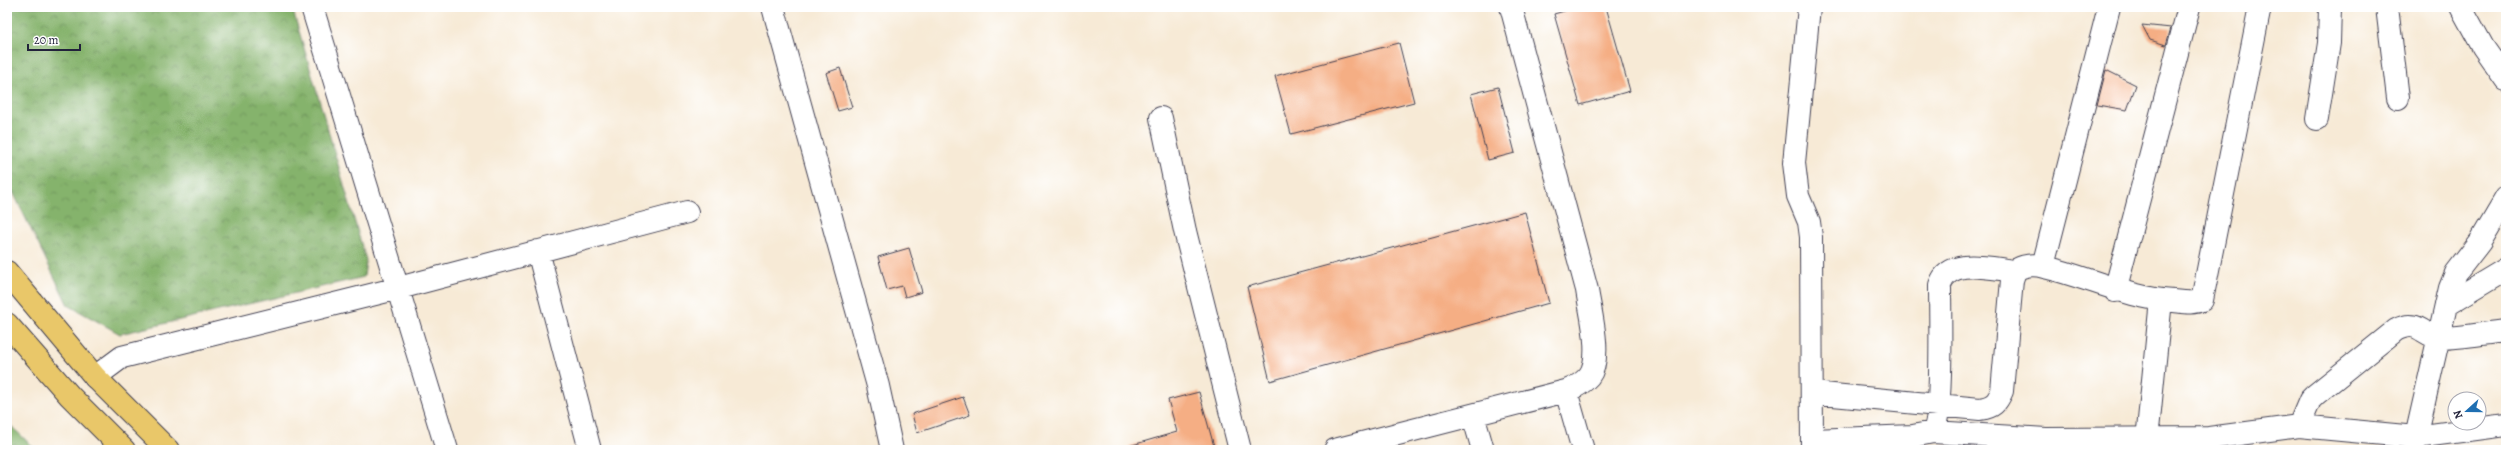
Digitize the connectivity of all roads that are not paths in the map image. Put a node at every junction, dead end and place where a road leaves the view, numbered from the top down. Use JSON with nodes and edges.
{"nodes":[{"id":1,"x":312,"y":7,"type":"edge"},
{"id":2,"x":774,"y":7,"type":"edge"},
{"id":3,"x":1511,"y":7,"type":"edge"},
{"id":4,"x":1809,"y":7,"type":"edge"},
{"id":5,"x":2109,"y":7,"type":"edge"},
{"id":6,"x":2189,"y":7,"type":"edge"},
{"id":7,"x":2259,"y":7,"type":"edge"},
{"id":8,"x":2330,"y":7,"type":"edge"},
{"id":9,"x":2387,"y":7,"type":"edge"},
{"id":10,"x":2461,"y":7,"type":"edge"},
{"id":11,"x":2506,"y":80,"type":"edge"},
{"id":12,"x":2398,"y":98,"type":"dead end"},
{"id":13,"x":1161,"y":118,"type":"dead end"},
{"id":14,"x":2317,"y":119,"type":"dead end"},
{"id":15,"x":2506,"y":198,"type":"edge"},
{"id":16,"x":687,"y":212,"type":"dead end"},
{"id":17,"x":538,"y":251,"type":"junction"},
{"id":18,"x":2043,"y":266,"type":"junction"},
{"id":19,"x":2506,"y":269,"type":"edge"},
{"id":20,"x":2015,"y":271,"type":"junction"},
{"id":21,"x":7,"y":272,"type":"edge"},
{"id":22,"x":399,"y":288,"type":"junction"},
{"id":23,"x":2115,"y":291,"type":"junction"},
{"id":24,"x":2161,"y":300,"type":"junction"},
{"id":25,"x":2446,"y":305,"type":"junction"},
{"id":26,"x":7,"y":324,"type":"edge"},
{"id":27,"x":2506,"y":331,"type":"edge"},
{"id":28,"x":2440,"y":338,"type":"junction"},
{"id":29,"x":95,"y":377,"type":"junction"},
{"id":30,"x":1566,"y":391,"type":"junction"},
{"id":31,"x":1812,"y":393,"type":"junction"},
{"id":32,"x":70,"y":396,"type":"junction"},
{"id":33,"x":1997,"y":402,"type":"junction"},
{"id":34,"x":1938,"y":404,"type":"junction"},
{"id":35,"x":1473,"y":415,"type":"junction"},
{"id":36,"x":2506,"y":425,"type":"edge"},
{"id":37,"x":2298,"y":426,"type":"junction"},
{"id":38,"x":1933,"y":432,"type":"junction"},
{"id":39,"x":1993,"y":436,"type":"junction"},
{"id":40,"x":1960,"y":442,"type":"edge"},
{"id":41,"x":1862,"y":444,"type":"edge"},
{"id":42,"x":2146,"y":444,"type":"edge"},
{"id":43,"x":2415,"y":444,"type":"edge"},
{"id":44,"x":1812,"y":445,"type":"edge"},
{"id":45,"x":124,"y":450,"type":"edge"},
{"id":46,"x":168,"y":450,"type":"edge"},
{"id":47,"x":447,"y":450,"type":"edge"},
{"id":48,"x":590,"y":450,"type":"edge"},
{"id":49,"x":892,"y":450,"type":"edge"},
{"id":50,"x":1240,"y":450,"type":"edge"},
{"id":51,"x":1335,"y":450,"type":"edge"},
{"id":52,"x":1483,"y":450,"type":"edge"},
{"id":53,"x":1583,"y":450,"type":"edge"}],
"edges":[{"from":1,"to":22,"type":"street"},
{"from":2,"to":49,"type":"street"},
{"from":3,"to":30,"type":"street"},
{"from":4,"to":31,"type":"street"},
{"from":5,"to":18,"type":"street"},
{"from":6,"to":23,"type":"street"},
{"from":7,"to":24,"type":"street"},
{"from":8,"to":14,"type":"street"},
{"from":9,"to":12,"type":"street"},
{"from":10,"to":11,"type":"street"},
{"from":13,"to":50,"type":"street"},
{"from":15,"to":25,"type":"street"},
{"from":16,"to":17,"type":"street"},
{"from":17,"to":22,"type":"street"},
{"from":17,"to":48,"type":"street"},
{"from":18,"to":20,"type":"street"},
{"from":18,"to":23,"type":"street"},
{"from":19,"to":25,"type":"street"},
{"from":20,"to":33,"type":"street"},
{"from":20,"to":34,"type":"street"},
{"from":21,"to":29,"type":"main road"},
{"from":22,"to":29,"type":"street"},
{"from":22,"to":47,"type":"street"},
{"from":23,"to":24,"type":"street"},
{"from":24,"to":42,"type":"street"},
{"from":25,"to":28,"type":"street"},
{"from":26,"to":32,"type":"main road"},
{"from":27,"to":28,"type":"street"},
{"from":28,"to":37,"type":"street"},
{"from":28,"to":43,"type":"street"},
{"from":29,"to":32,"type":"main road"},
{"from":29,"to":46,"type":"main road"},
{"from":30,"to":35,"type":"street"},
{"from":30,"to":53,"type":"street"},
{"from":31,"to":34,"type":"street"},
{"from":31,"to":44,"type":"street"},
{"from":32,"to":45,"type":"main road"},
{"from":33,"to":34,"type":"street"},
{"from":33,"to":39,"type":"street"},
{"from":34,"to":38,"type":"street"},
{"from":35,"to":51,"type":"street"},
{"from":35,"to":52,"type":"street"},
{"from":36,"to":43,"type":"street"},
{"from":37,"to":42,"type":"street"},
{"from":37,"to":43,"type":"street"},
{"from":38,"to":40,"type":"street"},
{"from":38,"to":41,"type":"street"},
{"from":39,"to":40,"type":"street"},
{"from":39,"to":42,"type":"street"},
{"from":41,"to":44,"type":"street"}]}
